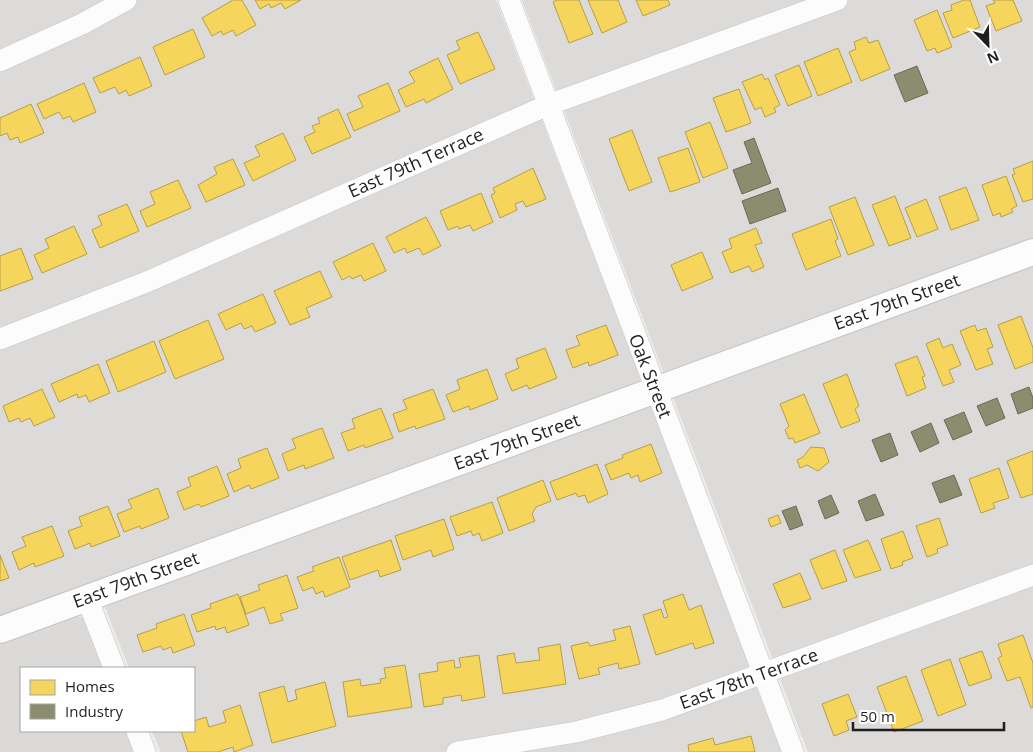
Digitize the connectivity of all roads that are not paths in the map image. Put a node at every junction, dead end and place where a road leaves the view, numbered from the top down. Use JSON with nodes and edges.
{"nodes":[{"id":1,"x":126,"y":0,"type":"edge"},
{"id":2,"x":508,"y":0,"type":"edge"},
{"id":3,"x":837,"y":0,"type":"edge"},
{"id":4,"x":0,"y":61,"type":"edge"},
{"id":5,"x":548,"y":105,"type":"junction"},
{"id":6,"x":1033,"y":252,"type":"edge"},
{"id":7,"x":0,"y":339,"type":"edge"},
{"id":8,"x":656,"y":391,"type":"junction"},
{"id":9,"x":1033,"y":575,"type":"edge"},
{"id":10,"x":87,"y":598,"type":"junction"},
{"id":11,"x":0,"y":630,"type":"edge"},
{"id":12,"x":114,"y":667,"type":"edge"},
{"id":13,"x":764,"y":675,"type":"junction"},
{"id":14,"x":137,"y":732,"type":"edge"},
{"id":15,"x":145,"y":752,"type":"edge"},
{"id":16,"x":457,"y":752,"type":"edge"},
{"id":17,"x":793,"y":752,"type":"edge"}],
"edges":[{"from":1,"to":4,"type":"street"},
{"from":2,"to":5,"type":"street","name":"Oak Street"},
{"from":3,"to":5,"type":"street","name":"East 79th Terrace"},
{"from":5,"to":7,"type":"street","name":"East 79th Terrace"},
{"from":5,"to":8,"type":"street","name":"Oak Street"},
{"from":6,"to":8,"type":"street","name":"East 79th Street"},
{"from":8,"to":10,"type":"street","name":"East 79th Street"},
{"from":8,"to":13,"type":"street","name":"Oak Street"},
{"from":9,"to":13,"type":"street","name":"East 78th Terrace"},
{"from":10,"to":11,"type":"street","name":"East 79th Street"},
{"from":10,"to":12,"type":"street"},
{"from":13,"to":16,"type":"street","name":"East 78th Terrace"},
{"from":13,"to":17,"type":"street","name":"Oak Street"},
{"from":14,"to":15,"type":"street"}]}
